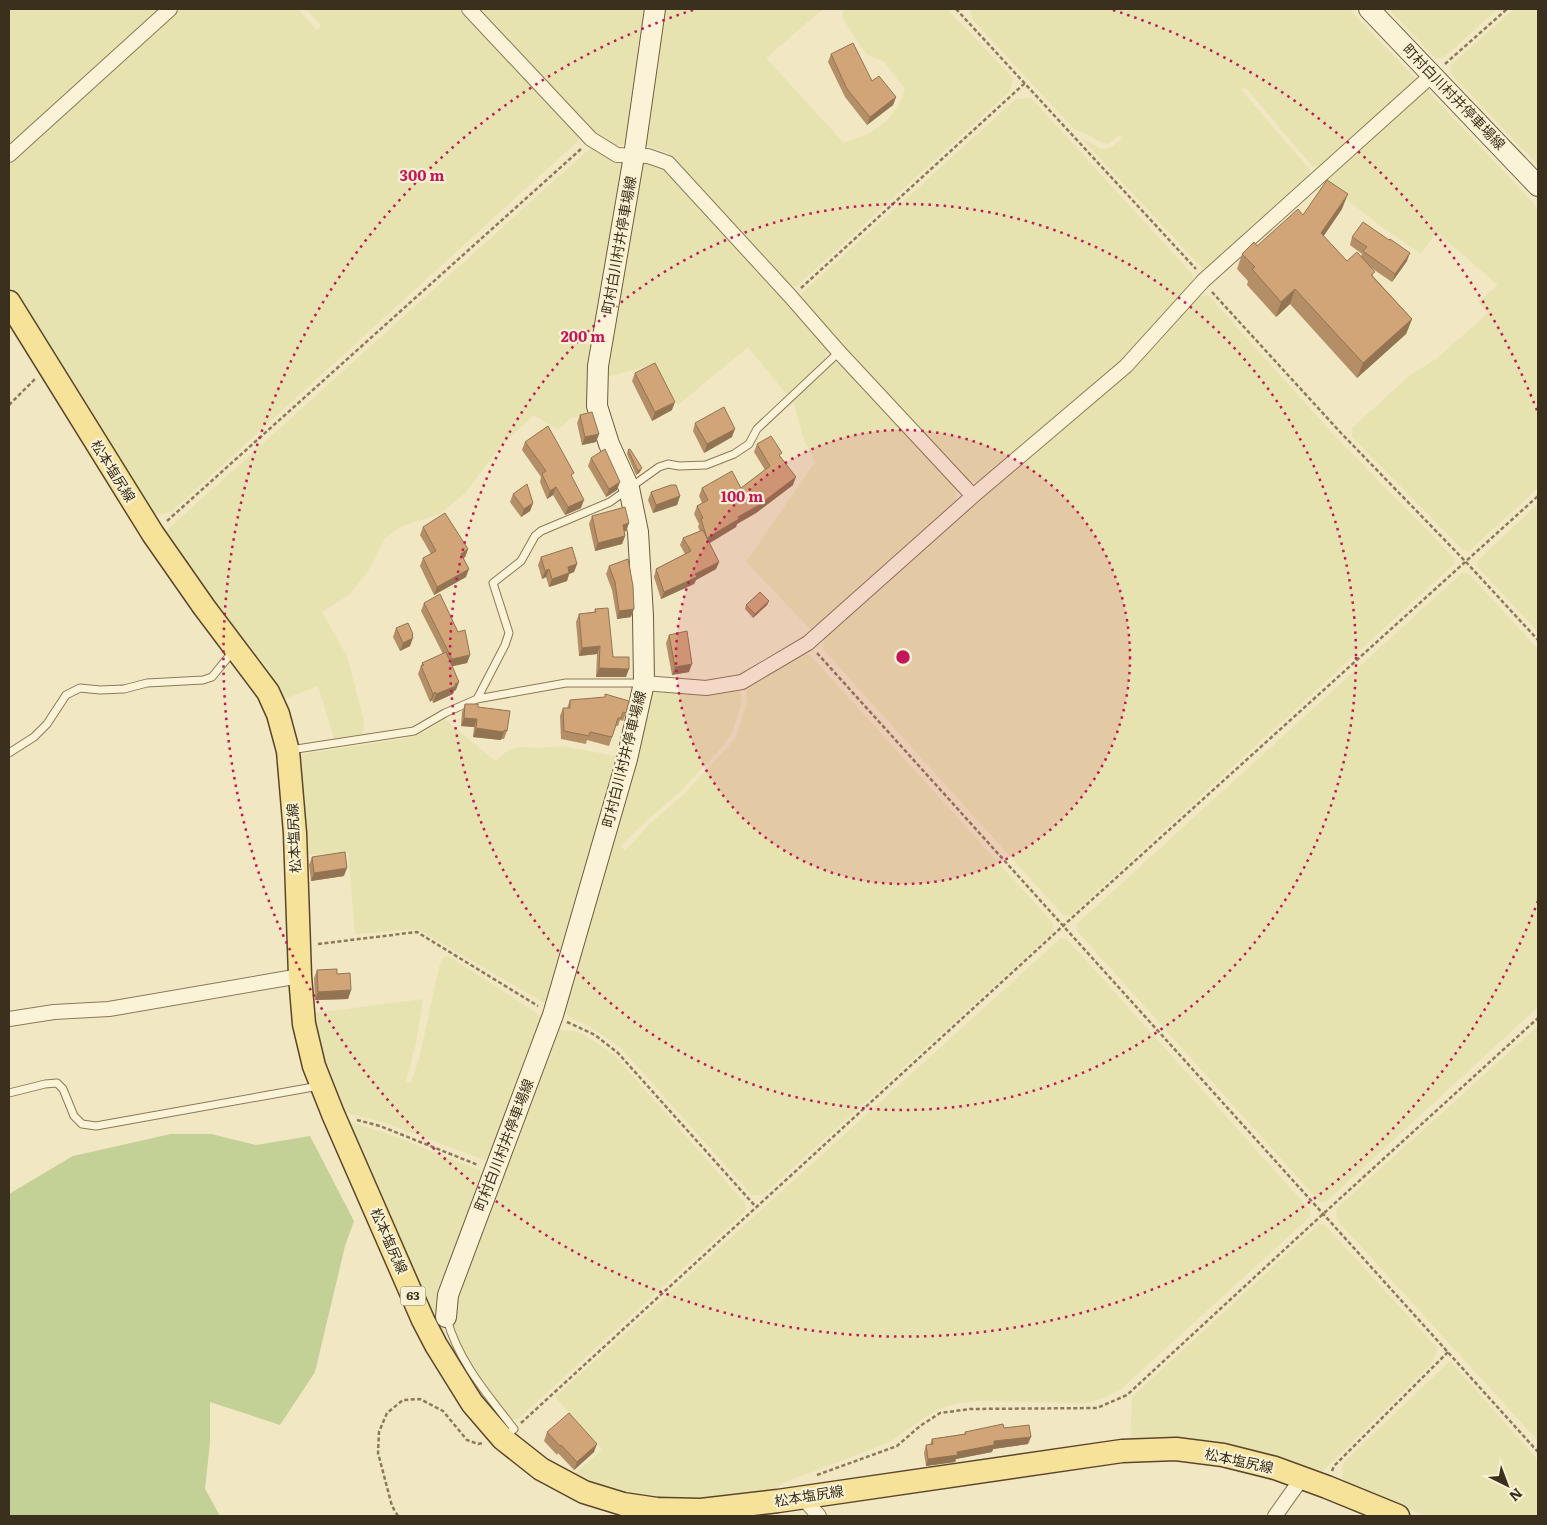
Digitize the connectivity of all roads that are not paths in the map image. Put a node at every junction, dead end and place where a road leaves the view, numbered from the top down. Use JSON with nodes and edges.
{"nodes":[{"id":1,"x":170,"y":9,"type":"edge"},
{"id":2,"x":469,"y":9,"type":"edge"},
{"id":3,"x":655,"y":9,"type":"edge"},
{"id":4,"x":1369,"y":9,"type":"edge"},
{"id":5,"x":1432,"y":75,"type":"junction"},
{"id":6,"x":9,"y":155,"type":"edge"},
{"id":7,"x":634,"y":156,"type":"junction"},
{"id":8,"x":1538,"y":186,"type":"edge"},
{"id":9,"x":9,"y":302,"type":"edge"},
{"id":10,"x":839,"y":352,"type":"junction"},
{"id":11,"x":629,"y":488,"type":"junction"},
{"id":12,"x":973,"y":496,"type":"junction"},
{"id":13,"x":235,"y":648,"type":"junction"},
{"id":14,"x":644,"y":683,"type":"junction"},
{"id":15,"x":477,"y":699,"type":"junction"},
{"id":16,"x":288,"y":751,"type":"junction"},
{"id":17,"x":9,"y":753,"type":"edge"},
{"id":18,"x":300,"y":976,"type":"junction"},
{"id":19,"x":9,"y":1019,"type":"edge"},
{"id":20,"x":322,"y":1085,"type":"junction"},
{"id":21,"x":9,"y":1093,"type":"edge"},
{"id":22,"x":446,"y":1317,"type":"joint"},
{"id":23,"x":508,"y":1434,"type":"junction"},
{"id":24,"x":1302,"y":1478,"type":"junction"},
{"id":25,"x":805,"y":1488,"type":"junction"},
{"id":26,"x":819,"y":1516,"type":"edge"},
{"id":27,"x":1275,"y":1516,"type":"edge"},
{"id":28,"x":1398,"y":1516,"type":"edge"}],
"edges":[{"from":1,"to":6,"type":"street"},
{"from":2,"to":7,"type":"street"},
{"from":3,"to":7,"type":"main road","name":"町村白川村井停車場線"},
{"from":4,"to":5,"type":"main road","name":"町村白川村井停車場線"},
{"from":5,"to":8,"type":"main road","name":"町村白川村井停車場線"},
{"from":5,"to":12,"type":"street"},
{"from":7,"to":10,"type":"street"},
{"from":7,"to":11,"type":"main road","name":"町村白川村井停車場線"},
{"from":9,"to":13,"type":"main road","name":"松本塩尻線","number":"63"},
{"from":10,"to":11,"type":"lane"},
{"from":10,"to":12,"type":"street"},
{"from":11,"to":14,"type":"main road","name":"町村白川村井停車場線"},
{"from":11,"to":15,"type":"lane"},
{"from":12,"to":14,"type":"street"},
{"from":13,"to":16,"type":"main road","name":"松本塩尻線","number":"63"},
{"from":13,"to":17,"type":"lane"},
{"from":14,"to":15,"type":"lane"},
{"from":14,"to":22,"type":"main road","name":"町村白川村井停車場線"},
{"from":15,"to":16,"type":"lane"},
{"from":16,"to":18,"type":"main road","name":"松本塩尻線","number":"63"},
{"from":18,"to":19,"type":"street"},
{"from":18,"to":20,"type":"main road","name":"松本塩尻線","number":"63"},
{"from":20,"to":21,"type":"lane"},
{"from":20,"to":23,"type":"main road","name":"松本塩尻線","number":"63"},
{"from":22,"to":23,"type":"lane","name":"町村白川村井停車場線"},
{"from":23,"to":25,"type":"main road","name":"松本塩尻線","number":"63"},
{"from":24,"to":25,"type":"main road","name":"松本塩尻線","number":"63"},
{"from":24,"to":27,"type":"street"},
{"from":24,"to":28,"type":"main road","name":"松本塩尻線","number":"63"},
{"from":25,"to":26,"type":"street"}]}
